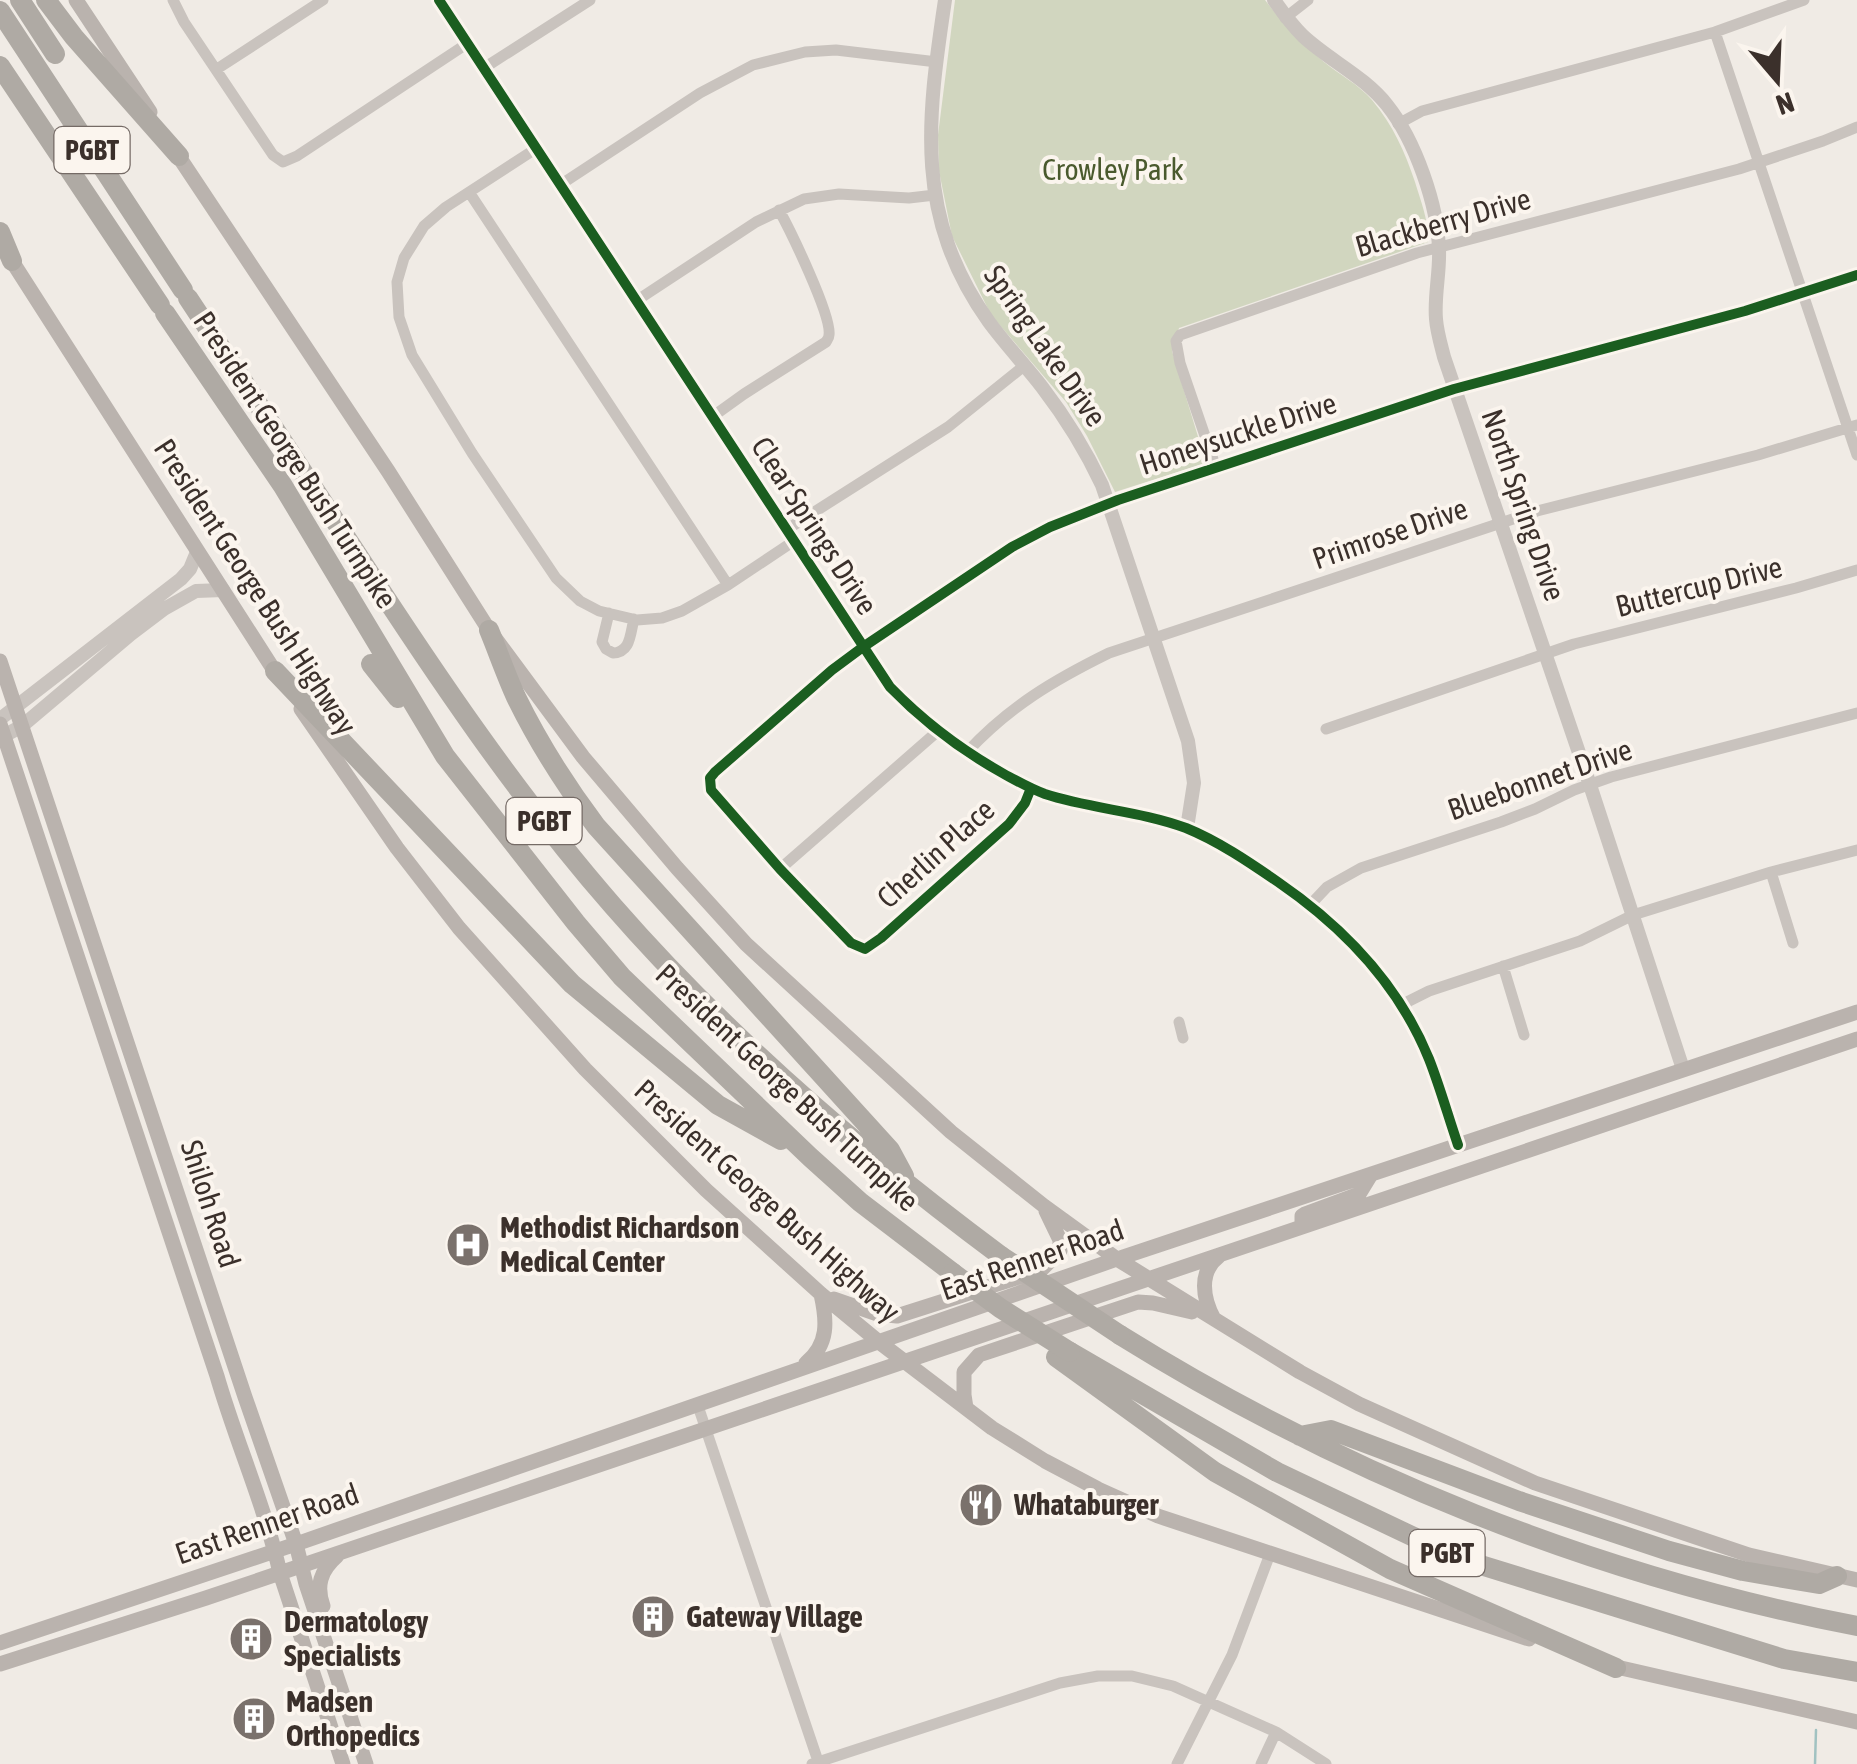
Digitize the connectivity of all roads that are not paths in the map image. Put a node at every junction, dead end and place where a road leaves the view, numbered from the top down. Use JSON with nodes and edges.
{"nodes":[{"id":1,"x":20,"y":0,"type":"edge"},
{"id":2,"x":46,"y":0,"type":"edge"},
{"id":3,"x":76,"y":0,"type":"edge"},
{"id":4,"x":173,"y":0,"type":"edge"},
{"id":5,"x":322,"y":0,"type":"edge"},
{"id":6,"x":440,"y":0,"type":"edge"},
{"id":7,"x":590,"y":0,"type":"edge"},
{"id":8,"x":944,"y":0,"type":"edge"},
{"id":9,"x":1274,"y":0,"type":"edge"},
{"id":10,"x":1308,"y":0,"type":"edge"},
{"id":11,"x":1804,"y":0,"type":"edge"},
{"id":12,"x":0,"y":11,"type":"edge"},
{"id":13,"x":1285,"y":18,"type":"junction"},
{"id":14,"x":1716,"y":32,"type":"junction"},
{"id":15,"x":468,"y":44,"type":"junction"},
{"id":16,"x":56,"y":54,"type":"dead end"},
{"id":17,"x":937,"y":62,"type":"junction"},
{"id":18,"x":0,"y":66,"type":"edge"},
{"id":19,"x":484,"y":68,"type":"junction"},
{"id":20,"x":216,"y":69,"type":"junction"},
{"id":21,"x":1398,"y":124,"type":"junction"},
{"id":22,"x":1857,"y":127,"type":"edge"},
{"id":23,"x":536,"y":148,"type":"junction"},
{"id":24,"x":179,"y":156,"type":"junction"},
{"id":25,"x":1759,"y":163,"type":"junction"},
{"id":26,"x":560,"y":185,"type":"junction"},
{"id":27,"x":470,"y":192,"type":"junction"},
{"id":28,"x":935,"y":195,"type":"junction"},
{"id":29,"x":779,"y":210,"type":"junction"},
{"id":30,"x":0,"y":232,"type":"edge"},
{"id":31,"x":1439,"y":247,"type":"junction"},
{"id":32,"x":6,"y":252,"type":"edge"},
{"id":33,"x":1857,"y":275,"type":"edge"},
{"id":34,"x":1804,"y":294,"type":"junction"},
{"id":35,"x":636,"y":300,"type":"junction"},
{"id":36,"x":1024,"y":366,"type":"junction"},
{"id":37,"x":1454,"y":389,"type":"junction"},
{"id":38,"x":712,"y":417,"type":"junction"},
{"id":39,"x":1852,"y":427,"type":"edge"},
{"id":40,"x":1857,"y":455,"type":"edge"},
{"id":41,"x":1216,"y":468,"type":"junction"},
{"id":42,"x":1109,"y":503,"type":"junction"},
{"id":43,"x":1500,"y":524,"type":"junction"},
{"id":44,"x":790,"y":536,"type":"junction"},
{"id":45,"x":197,"y":552,"type":"junction"},
{"id":46,"x":1857,"y":570,"type":"edge"},
{"id":47,"x":728,"y":585,"type":"junction"},
{"id":48,"x":223,"y":590,"type":"junction"},
{"id":49,"x":609,"y":613,"type":"junction"},
{"id":50,"x":634,"y":619,"type":"junction"},
{"id":51,"x":489,"y":630,"type":"junction"},
{"id":52,"x":122,"y":634,"type":"junction"},
{"id":53,"x":1154,"y":638,"type":"junction"},
{"id":54,"x":863,"y":646,"type":"junction"},
{"id":55,"x":1545,"y":654,"type":"junction"},
{"id":56,"x":0,"y":661,"type":"edge"},
{"id":57,"x":371,"y":664,"type":"dead end"},
{"id":58,"x":275,"y":671,"type":"junction"},
{"id":59,"x":16,"y":709,"type":"junction"},
{"id":60,"x":1857,"y":713,"type":"edge"},
{"id":61,"x":22,"y":726,"type":"junction"},
{"id":62,"x":1,"y":729,"type":"edge"},
{"id":63,"x":1326,"y":729,"type":"dead end"},
{"id":64,"x":938,"y":731,"type":"junction"},
{"id":65,"x":967,"y":752,"type":"junction"},
{"id":66,"x":444,"y":756,"type":"junction"},
{"id":67,"x":1590,"y":785,"type":"junction"},
{"id":68,"x":1031,"y":788,"type":"junction"},
{"id":69,"x":1186,"y":828,"type":"junction"},
{"id":70,"x":1857,"y":850,"type":"edge"},
{"id":71,"x":780,"y":869,"type":"junction"},
{"id":72,"x":1771,"y":872,"type":"junction"},
{"id":73,"x":1310,"y":904,"type":"junction"},
{"id":74,"x":1633,"y":915,"type":"junction"},
{"id":75,"x":1792,"y":943,"type":"dead end"},
{"id":76,"x":1504,"y":966,"type":"junction"},
{"id":77,"x":1401,"y":1008,"type":"junction"},
{"id":78,"x":1857,"y":1012,"type":"edge"},
{"id":79,"x":1178,"y":1022,"type":"dead end"},
{"id":80,"x":1795,"y":1034,"type":"junction"},
{"id":81,"x":1524,"y":1035,"type":"dead end"},
{"id":82,"x":1183,"y":1038,"type":"dead end"},
{"id":83,"x":1857,"y":1039,"type":"edge"},
{"id":84,"x":1804,"y":1057,"type":"junction"},
{"id":85,"x":1684,"y":1069,"type":"junction"},
{"id":86,"x":1712,"y":1088,"type":"junction"},
{"id":87,"x":1631,"y":1115,"type":"junction"},
{"id":88,"x":1458,"y":1145,"type":"junction"},
{"id":89,"x":165,"y":1154,"type":"junction"},
{"id":90,"x":144,"y":1155,"type":"junction"},
{"id":91,"x":810,"y":1157,"type":"junction"},
{"id":92,"x":1468,"y":1170,"type":"junction"},
{"id":93,"x":1370,"y":1176,"type":"junction"},
{"id":94,"x":910,"y":1186,"type":"junction"},
{"id":95,"x":1044,"y":1206,"type":"junction"},
{"id":96,"x":1302,"y":1226,"type":"junction"},
{"id":97,"x":1222,"y":1253,"type":"junction"},
{"id":98,"x":1117,"y":1259,"type":"junction"},
{"id":99,"x":1148,"y":1278,"type":"junction"},
{"id":100,"x":821,"y":1294,"type":"junction"},
{"id":101,"x":1214,"y":1319,"type":"junction"},
{"id":102,"x":879,"y":1342,"type":"junction"},
{"id":103,"x":1063,"y":1354,"type":"junction"},
{"id":104,"x":905,"y":1360,"type":"junction"},
{"id":105,"x":801,"y":1368,"type":"junction"},
{"id":106,"x":245,"y":1398,"type":"junction"},
{"id":107,"x":225,"y":1404,"type":"junction"},
{"id":108,"x":698,"y":1406,"type":"junction"},
{"id":109,"x":966,"y":1408,"type":"junction"},
{"id":110,"x":706,"y":1428,"type":"junction"},
{"id":111,"x":1300,"y":1436,"type":"junction"},
{"id":112,"x":539,"y":1461,"type":"junction"},
{"id":113,"x":470,"y":1484,"type":"junction"},
{"id":114,"x":523,"y":1490,"type":"junction"},
{"id":115,"x":460,"y":1512,"type":"junction"},
{"id":116,"x":296,"y":1544,"type":"junction"},
{"id":117,"x":346,"y":1550,"type":"junction"},
{"id":118,"x":275,"y":1551,"type":"junction"},
{"id":119,"x":1270,"y":1554,"type":"junction"},
{"id":120,"x":302,"y":1566,"type":"junction"},
{"id":121,"x":280,"y":1573,"type":"junction"},
{"id":122,"x":1847,"y":1578,"type":"edge"},
{"id":123,"x":1857,"y":1626,"type":"edge"},
{"id":124,"x":0,"y":1643,"type":"edge"},
{"id":125,"x":0,"y":1664,"type":"edge"},
{"id":126,"x":1616,"y":1668,"type":"junction"},
{"id":127,"x":1857,"y":1672,"type":"edge"},
{"id":128,"x":340,"y":1687,"type":"junction"},
{"id":129,"x":1209,"y":1702,"type":"junction"},
{"id":130,"x":1857,"y":1722,"type":"edge"},
{"id":131,"x":1276,"y":1732,"type":"junction"},
{"id":132,"x":356,"y":1735,"type":"junction"},
{"id":133,"x":336,"y":1742,"type":"junction"},
{"id":134,"x":817,"y":1763,"type":"edge"},
{"id":135,"x":343,"y":1764,"type":"edge"},
{"id":136,"x":366,"y":1764,"type":"edge"},
{"id":137,"x":1177,"y":1764,"type":"edge"},
{"id":138,"x":1261,"y":1764,"type":"edge"},
{"id":139,"x":1326,"y":1764,"type":"edge"}],
"edges":[{"from":1,"to":16,"type":"highway"},
{"from":2,"to":24,"type":"highway"},
{"from":3,"to":24,"type":"main road"},
{"from":4,"to":20,"type":"street"},
{"from":5,"to":20,"type":"street"},
{"from":6,"to":15,"type":"street","name":"Clear Springs Drive"},
{"from":7,"to":19,"type":"street"},
{"from":8,"to":17,"type":"street","name":"Spring Lake Drive"},
{"from":9,"to":13,"type":"street","name":"North Spring Drive"},
{"from":10,"to":13,"type":"street"},
{"from":11,"to":14,"type":"street"},
{"from":12,"to":94,"type":"highway","name":"President George Bush Turnpike","number":"PGBT"},
{"from":13,"to":21,"type":"street","name":"North Spring Drive"},
{"from":14,"to":21,"type":"street"},
{"from":14,"to":25,"type":"street"},
{"from":15,"to":19,"type":"street","name":"Clear Springs Drive"},
{"from":15,"to":20,"type":"street"},
{"from":17,"to":26,"type":"street"},
{"from":17,"to":28,"type":"street","name":"Spring Lake Drive"},
{"from":18,"to":66,"type":"highway","name":"President George Bush Turnpike","number":"PGBT"},
{"from":19,"to":23,"type":"street","name":"Clear Springs Drive"},
{"from":21,"to":31,"type":"street","name":"North Spring Drive"},
{"from":22,"to":25,"type":"street","name":"Blackberry Drive"},
{"from":23,"to":26,"type":"street","name":"Clear Springs Drive"},
{"from":23,"to":27,"type":"street"},
{"from":24,"to":51,"type":"main road"},
{"from":25,"to":31,"type":"street","name":"Blackberry Drive"},
{"from":25,"to":34,"type":"street"},
{"from":26,"to":35,"type":"street","name":"Clear Springs Drive"},
{"from":27,"to":47,"type":"street"},
{"from":27,"to":49,"type":"street"},
{"from":28,"to":29,"type":"street"},
{"from":28,"to":36,"type":"street","name":"Spring Lake Drive"},
{"from":29,"to":35,"type":"street"},
{"from":29,"to":38,"type":"street"},
{"from":30,"to":32,"type":"highway"},
{"from":31,"to":37,"type":"street","name":"North Spring Drive"},
{"from":31,"to":41,"type":"street","name":"Blackberry Drive"},
{"from":32,"to":45,"type":"main road","name":"President George Bush Highway"},
{"from":33,"to":34,"type":"street","name":"Honeysuckle Drive"},
{"from":34,"to":37,"type":"street","name":"Honeysuckle Drive"},
{"from":34,"to":39,"type":"street"},
{"from":35,"to":38,"type":"street","name":"Clear Springs Drive"},
{"from":36,"to":42,"type":"street","name":"Spring Lake Drive"},
{"from":36,"to":44,"type":"street"},
{"from":37,"to":41,"type":"street","name":"Honeysuckle Drive"},
{"from":37,"to":43,"type":"street","name":"North Spring Drive"},
{"from":38,"to":44,"type":"street","name":"Clear Springs Drive"},
{"from":39,"to":40,"type":"street"},
{"from":39,"to":43,"type":"street","name":"Primrose Drive"},
{"from":41,"to":42,"type":"street","name":"Honeysuckle Drive"},
{"from":42,"to":53,"type":"street","name":"Spring Lake Drive"},
{"from":42,"to":54,"type":"street","name":"Honeysuckle Drive"},
{"from":43,"to":53,"type":"street","name":"Primrose Drive"},
{"from":43,"to":55,"type":"street","name":"North Spring Drive"},
{"from":44,"to":47,"type":"street"},
{"from":44,"to":54,"type":"street","name":"Clear Springs Drive"},
{"from":45,"to":48,"type":"main road","name":"President George Bush Highway"},
{"from":45,"to":52,"type":"street"},
{"from":46,"to":55,"type":"street","name":"Buttercup Drive"},
{"from":47,"to":50,"type":"street"},
{"from":48,"to":52,"type":"street"},
{"from":48,"to":58,"type":"main road","name":"President George Bush Highway"},
{"from":49,"to":50,"type":"street"},
{"from":49,"to":50,"type":"street"},
{"from":51,"to":94,"type":"highway"},
{"from":51,"to":95,"type":"main road"},
{"from":52,"to":59,"type":"street"},
{"from":52,"to":61,"type":"street"},
{"from":53,"to":65,"type":"street","name":"Primrose Drive"},
{"from":53,"to":69,"type":"street","name":"Spring Lake Drive"},
{"from":54,"to":64,"type":"street","name":"Clear Springs Drive"},
{"from":54,"to":71,"type":"street","name":"Honeysuckle Drive"},
{"from":55,"to":63,"type":"street","name":"Buttercup Drive"},
{"from":55,"to":67,"type":"street","name":"North Spring Drive"},
{"from":56,"to":59,"type":"main road","name":"Shiloh Road"},
{"from":57,"to":66,"type":"highway"},
{"from":58,"to":91,"type":"highway"},
{"from":58,"to":100,"type":"main road","name":"President George Bush Highway"},
{"from":59,"to":61,"type":"main road","name":"Shiloh Road"},
{"from":59,"to":62,"type":"street"},
{"from":60,"to":67,"type":"street","name":"Bluebonnet Drive"},
{"from":61,"to":62,"type":"street"},
{"from":61,"to":89,"type":"main road","name":"Shiloh Road"},
{"from":62,"to":90,"type":"main road","name":"Shiloh Road"},
{"from":64,"to":65,"type":"street","name":"Clear Springs Drive"},
{"from":64,"to":71,"type":"street"},
{"from":65,"to":68,"type":"street","name":"Clear Springs Drive"},
{"from":66,"to":91,"type":"highway","name":"President George Bush Turnpike","number":"PGBT"},
{"from":67,"to":73,"type":"street","name":"Bluebonnet Drive"},
{"from":67,"to":74,"type":"street","name":"North Spring Drive"},
{"from":68,"to":69,"type":"street","name":"Clear Springs Drive"},
{"from":68,"to":71,"type":"street","name":"Cherlin Place"},
{"from":69,"to":73,"type":"street","name":"Clear Springs Drive"},
{"from":70,"to":72,"type":"street"},
{"from":72,"to":74,"type":"street"},
{"from":72,"to":75,"type":"street"},
{"from":73,"to":77,"type":"street","name":"Clear Springs Drive"},
{"from":74,"to":76,"type":"street"},
{"from":74,"to":85,"type":"street","name":"North Spring Drive"},
{"from":76,"to":77,"type":"street"},
{"from":76,"to":81,"type":"street"},
{"from":77,"to":88,"type":"street","name":"Clear Springs Drive"},
{"from":78,"to":80,"type":"main road","name":"East Renner Road"},
{"from":79,"to":82,"type":"street"},
{"from":80,"to":84,"type":"main road"},
{"from":80,"to":85,"type":"main road","name":"East Renner Road"},
{"from":83,"to":84,"type":"main road","name":"East Renner Road"},
{"from":84,"to":86,"type":"main road","name":"East Renner Road"},
{"from":85,"to":86,"type":"main road"},
{"from":85,"to":87,"type":"main road"},
{"from":85,"to":88,"type":"main road","name":"East Renner Road"},
{"from":86,"to":87,"type":"main road","name":"East Renner Road"},
{"from":87,"to":92,"type":"main road","name":"East Renner Road"},
{"from":88,"to":92,"type":"main road"},
{"from":88,"to":93,"type":"main road","name":"East Renner Road"},
{"from":89,"to":90,"type":"main road"},
{"from":89,"to":106,"type":"main road","name":"Shiloh Road"},
{"from":90,"to":107,"type":"main road","name":"Shiloh Road"},
{"from":91,"to":103,"type":"highway","name":"President George Bush Turnpike","number":"PGBT","bridge":true},
{"from":92,"to":96,"type":"main road","name":"East Renner Road"},
{"from":93,"to":96,"type":"main road"},
{"from":93,"to":98,"type":"main road","name":"East Renner Road"},
{"from":94,"to":111,"type":"highway","name":"President George Bush Turnpike","number":"PGBT","bridge":true},
{"from":95,"to":98,"type":"main road"},
{"from":95,"to":100,"type":"main road"},
{"from":96,"to":97,"type":"main road","name":"East Renner Road"},
{"from":97,"to":99,"type":"main road","name":"East Renner Road"},
{"from":97,"to":101,"type":"main road"},
{"from":98,"to":99,"type":"main road"},
{"from":98,"to":102,"type":"main road","name":"East Renner Road"},
{"from":99,"to":101,"type":"main road"},
{"from":99,"to":104,"type":"main road","name":"East Renner Road"},
{"from":100,"to":102,"type":"main road","name":"President George Bush Highway"},
{"from":100,"to":105,"type":"main road"},
{"from":101,"to":109,"type":"main road"},
{"from":101,"to":122,"type":"main road"},
{"from":102,"to":104,"type":"main road","name":"President George Bush Highway"},
{"from":102,"to":105,"type":"main road","name":"East Renner Road"},
{"from":103,"to":126,"type":"highway"},
{"from":103,"to":127,"type":"highway","number":"PGBT"},
{"from":104,"to":109,"type":"main road","name":"President George Bush Highway"},
{"from":104,"to":110,"type":"main road","name":"East Renner Road"},
{"from":105,"to":108,"type":"main road","name":"East Renner Road"},
{"from":106,"to":107,"type":"main road"},
{"from":106,"to":116,"type":"main road","name":"Shiloh Road"},
{"from":107,"to":118,"type":"main road","name":"Shiloh Road"},
{"from":108,"to":110,"type":"street"},
{"from":108,"to":112,"type":"main road","name":"East Renner Road"},
{"from":109,"to":119,"type":"main road","name":"President George Bush Highway"},
{"from":110,"to":114,"type":"main road","name":"East Renner Road"},
{"from":110,"to":134,"type":"street"},
{"from":111,"to":122,"type":"highway"},
{"from":111,"to":123,"type":"highway","name":"President George Bush Turnpike","number":"PGBT"},
{"from":112,"to":113,"type":"main road","name":"East Renner Road"},
{"from":112,"to":114,"type":"main road"},
{"from":113,"to":115,"type":"main road"},
{"from":113,"to":116,"type":"main road","name":"East Renner Road"},
{"from":114,"to":115,"type":"main road","name":"East Renner Road"},
{"from":115,"to":117,"type":"main road","name":"East Renner Road"},
{"from":116,"to":118,"type":"main road","name":"East Renner Road"},
{"from":116,"to":120,"type":"main road","name":"Shiloh Road"},
{"from":117,"to":120,"type":"main road","name":"East Renner Road"},
{"from":117,"to":128,"type":"main road"},
{"from":118,"to":121,"type":"main road","name":"Shiloh Road"},
{"from":118,"to":124,"type":"main road","name":"East Renner Road"},
{"from":119,"to":126,"type":"main road","name":"President George Bush Highway"},
{"from":119,"to":129,"type":"street"},
{"from":120,"to":121,"type":"main road","name":"East Renner Road"},
{"from":120,"to":128,"type":"main road","name":"Shiloh Road"},
{"from":121,"to":125,"type":"main road","name":"East Renner Road"},
{"from":121,"to":133,"type":"main road","name":"Shiloh Road"},
{"from":126,"to":130,"type":"main road","name":"President George Bush Highway"},
{"from":128,"to":132,"type":"main road","name":"Shiloh Road"},
{"from":129,"to":131,"type":"street"},
{"from":129,"to":134,"type":"street"},
{"from":129,"to":137,"type":"street"},
{"from":131,"to":138,"type":"street"},
{"from":131,"to":139,"type":"street"},
{"from":132,"to":133,"type":"main road"},
{"from":132,"to":136,"type":"main road","name":"Shiloh Road"},
{"from":133,"to":135,"type":"main road","name":"Shiloh Road"}]}
